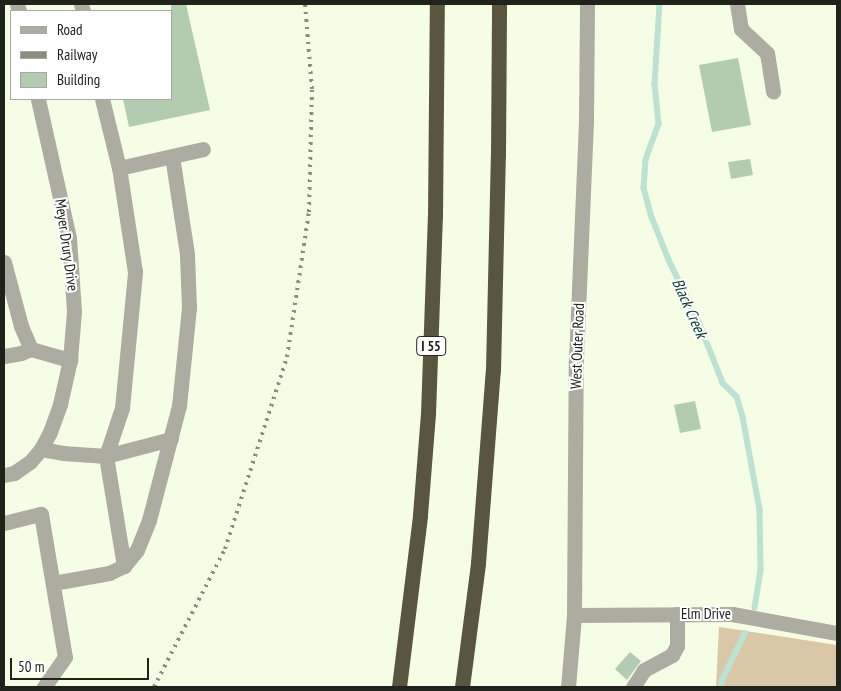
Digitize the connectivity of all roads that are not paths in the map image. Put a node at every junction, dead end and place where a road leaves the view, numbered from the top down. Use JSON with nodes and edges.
{"nodes":[{"id":1,"x":437,"y":4,"type":"edge"},
{"id":2,"x":499,"y":4,"type":"edge"},
{"id":3,"x":587,"y":4,"type":"edge"},
{"id":4,"x":737,"y":4,"type":"edge"},
{"id":5,"x":774,"y":92,"type":"dead end"},
{"id":6,"x":38,"y":100,"type":"edge"},
{"id":7,"x":102,"y":100,"type":"edge"},
{"id":8,"x":203,"y":149,"type":"dead end"},
{"id":9,"x":172,"y":156,"type":"junction"},
{"id":10,"x":119,"y":168,"type":"junction"},
{"id":11,"x":4,"y":262,"type":"edge"},
{"id":12,"x":31,"y":349,"type":"junction"},
{"id":13,"x":4,"y":356,"type":"edge"},
{"id":14,"x":70,"y":360,"type":"junction"},
{"id":15,"x":171,"y":439,"type":"junction"},
{"id":16,"x":41,"y":448,"type":"junction"},
{"id":17,"x":106,"y":456,"type":"junction"},
{"id":18,"x":4,"y":475,"type":"edge"},
{"id":19,"x":4,"y":523,"type":"edge"},
{"id":20,"x":124,"y":566,"type":"junction"},
{"id":21,"x":53,"y":583,"type":"junction"},
{"id":22,"x":677,"y":614,"type":"junction"},
{"id":23,"x":574,"y":615,"type":"junction"},
{"id":24,"x":837,"y":633,"type":"edge"},
{"id":25,"x":44,"y":687,"type":"edge"},
{"id":26,"x":399,"y":687,"type":"edge"},
{"id":27,"x":462,"y":687,"type":"edge"},
{"id":28,"x":568,"y":687,"type":"edge"},
{"id":29,"x":632,"y":687,"type":"edge"}],
"edges":[{"from":1,"to":26,"type":"highway","number":"I 55"},
{"from":2,"to":27,"type":"highway"},
{"from":3,"to":23,"type":"street","name":"West Outer Road"},
{"from":4,"to":5,"type":"street"},
{"from":6,"to":14,"type":"street","name":"Meyer Drury Drive"},
{"from":7,"to":10,"type":"street"},
{"from":8,"to":9,"type":"street"},
{"from":9,"to":10,"type":"street"},
{"from":9,"to":15,"type":"street"},
{"from":10,"to":17,"type":"street"},
{"from":11,"to":12,"type":"street"},
{"from":12,"to":13,"type":"street"},
{"from":12,"to":14,"type":"street"},
{"from":14,"to":16,"type":"street","name":"Meyer Drury Drive"},
{"from":15,"to":17,"type":"street"},
{"from":15,"to":20,"type":"street"},
{"from":16,"to":17,"type":"street"},
{"from":16,"to":18,"type":"street","name":"Meyer Drury Drive"},
{"from":17,"to":20,"type":"street"},
{"from":19,"to":21,"type":"street"},
{"from":20,"to":21,"type":"street"},
{"from":21,"to":25,"type":"street"},
{"from":22,"to":23,"type":"street","name":"Elm Drive"},
{"from":22,"to":24,"type":"street","name":"Elm Drive"},
{"from":22,"to":29,"type":"street"},
{"from":23,"to":28,"type":"street","name":"West Outer Road"}]}
